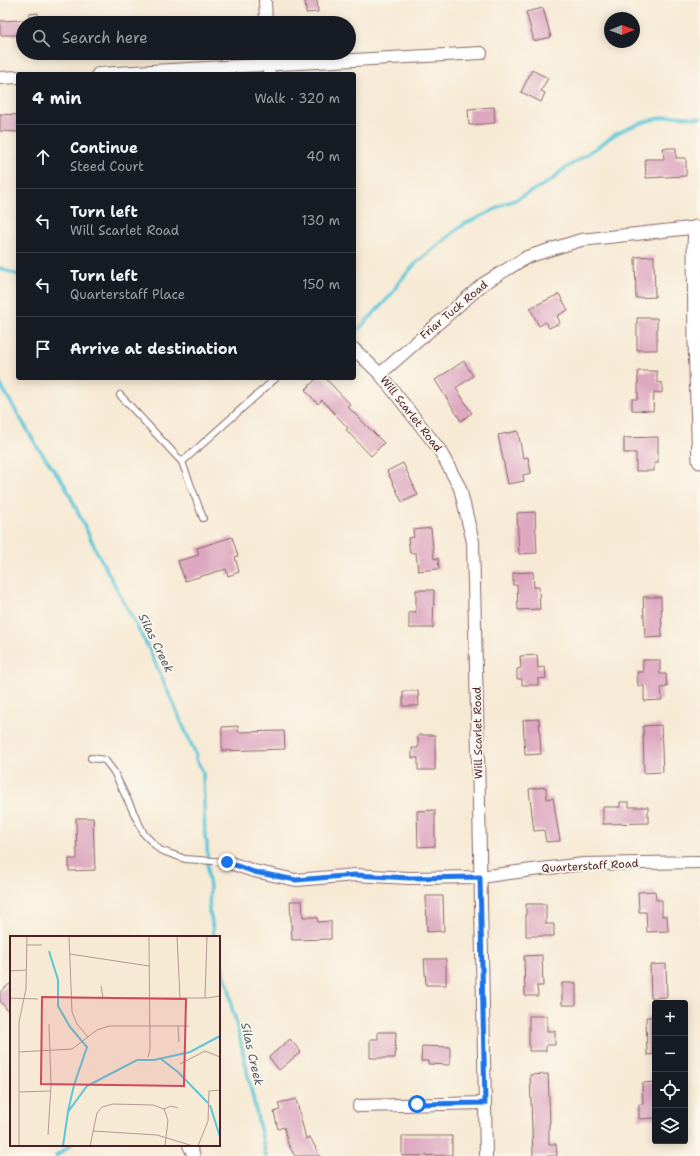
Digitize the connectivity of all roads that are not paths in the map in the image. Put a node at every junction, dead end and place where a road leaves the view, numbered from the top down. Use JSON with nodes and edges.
{"nodes":[{"id":1,"x":265,"y":0,"type":"edge"},
{"id":2,"x":266,"y":16,"type":"edge"},
{"id":3,"x":481,"y":53,"type":"dead end"},
{"id":4,"x":356,"y":59,"type":"edge"},
{"id":5,"x":345,"y":60,"type":"edge"},
{"id":6,"x":268,"y":64,"type":"edge"},
{"id":7,"x":132,"y":72,"type":"edge"},
{"id":8,"x":16,"y":77,"type":"edge"},
{"id":9,"x":0,"y":78,"type":"edge"},
{"id":10,"x":698,"y":228,"type":"edge"},
{"id":11,"x":356,"y":351,"type":"edge"},
{"id":12,"x":380,"y":374,"type":"junction"},
{"id":13,"x":274,"y":380,"type":"edge"},
{"id":14,"x":120,"y":395,"type":"dead end"},
{"id":15,"x":700,"y":461,"type":"edge"},
{"id":16,"x":182,"y":462,"type":"junction"},
{"id":17,"x":203,"y":518,"type":"dead end"},
{"id":18,"x":91,"y":758,"type":"dead end"},
{"id":19,"x":222,"y":862,"type":"joint"},
{"id":20,"x":700,"y":862,"type":"edge"},
{"id":21,"x":480,"y":877,"type":"junction"},
{"id":22,"x":485,"y":1103,"type":"junction"},
{"id":23,"x":359,"y":1106,"type":"dead end"},
{"id":24,"x":189,"y":1146,"type":"edge"},
{"id":25,"x":194,"y":1156,"type":"edge"},
{"id":26,"x":486,"y":1156,"type":"edge"}],
"edges":[{"from":1,"to":2,"type":"street"},
{"from":3,"to":4,"type":"street"},
{"from":5,"to":6,"type":"street"},
{"from":6,"to":7,"type":"street"},
{"from":8,"to":9,"type":"street"},
{"from":10,"to":12,"type":"street","name":"Friar Tuck Road"},
{"from":10,"to":15,"type":"street"},
{"from":11,"to":12,"type":"street","name":"Will Scarlet Road"},
{"from":12,"to":21,"type":"street","name":"Will Scarlet Road"},
{"from":13,"to":16,"type":"lane"},
{"from":14,"to":16,"type":"lane"},
{"from":16,"to":17,"type":"lane"},
{"from":18,"to":19,"type":"lane"},
{"from":19,"to":21,"type":"street","name":"Quarterstaff Road"},
{"from":20,"to":21,"type":"street","name":"Quarterstaff Road"},
{"from":21,"to":22,"type":"street","name":"Will Scarlet Road"},
{"from":22,"to":23,"type":"street"},
{"from":22,"to":26,"type":"street","name":"Will Scarlet Road"},
{"from":24,"to":25,"type":"street"}]}
